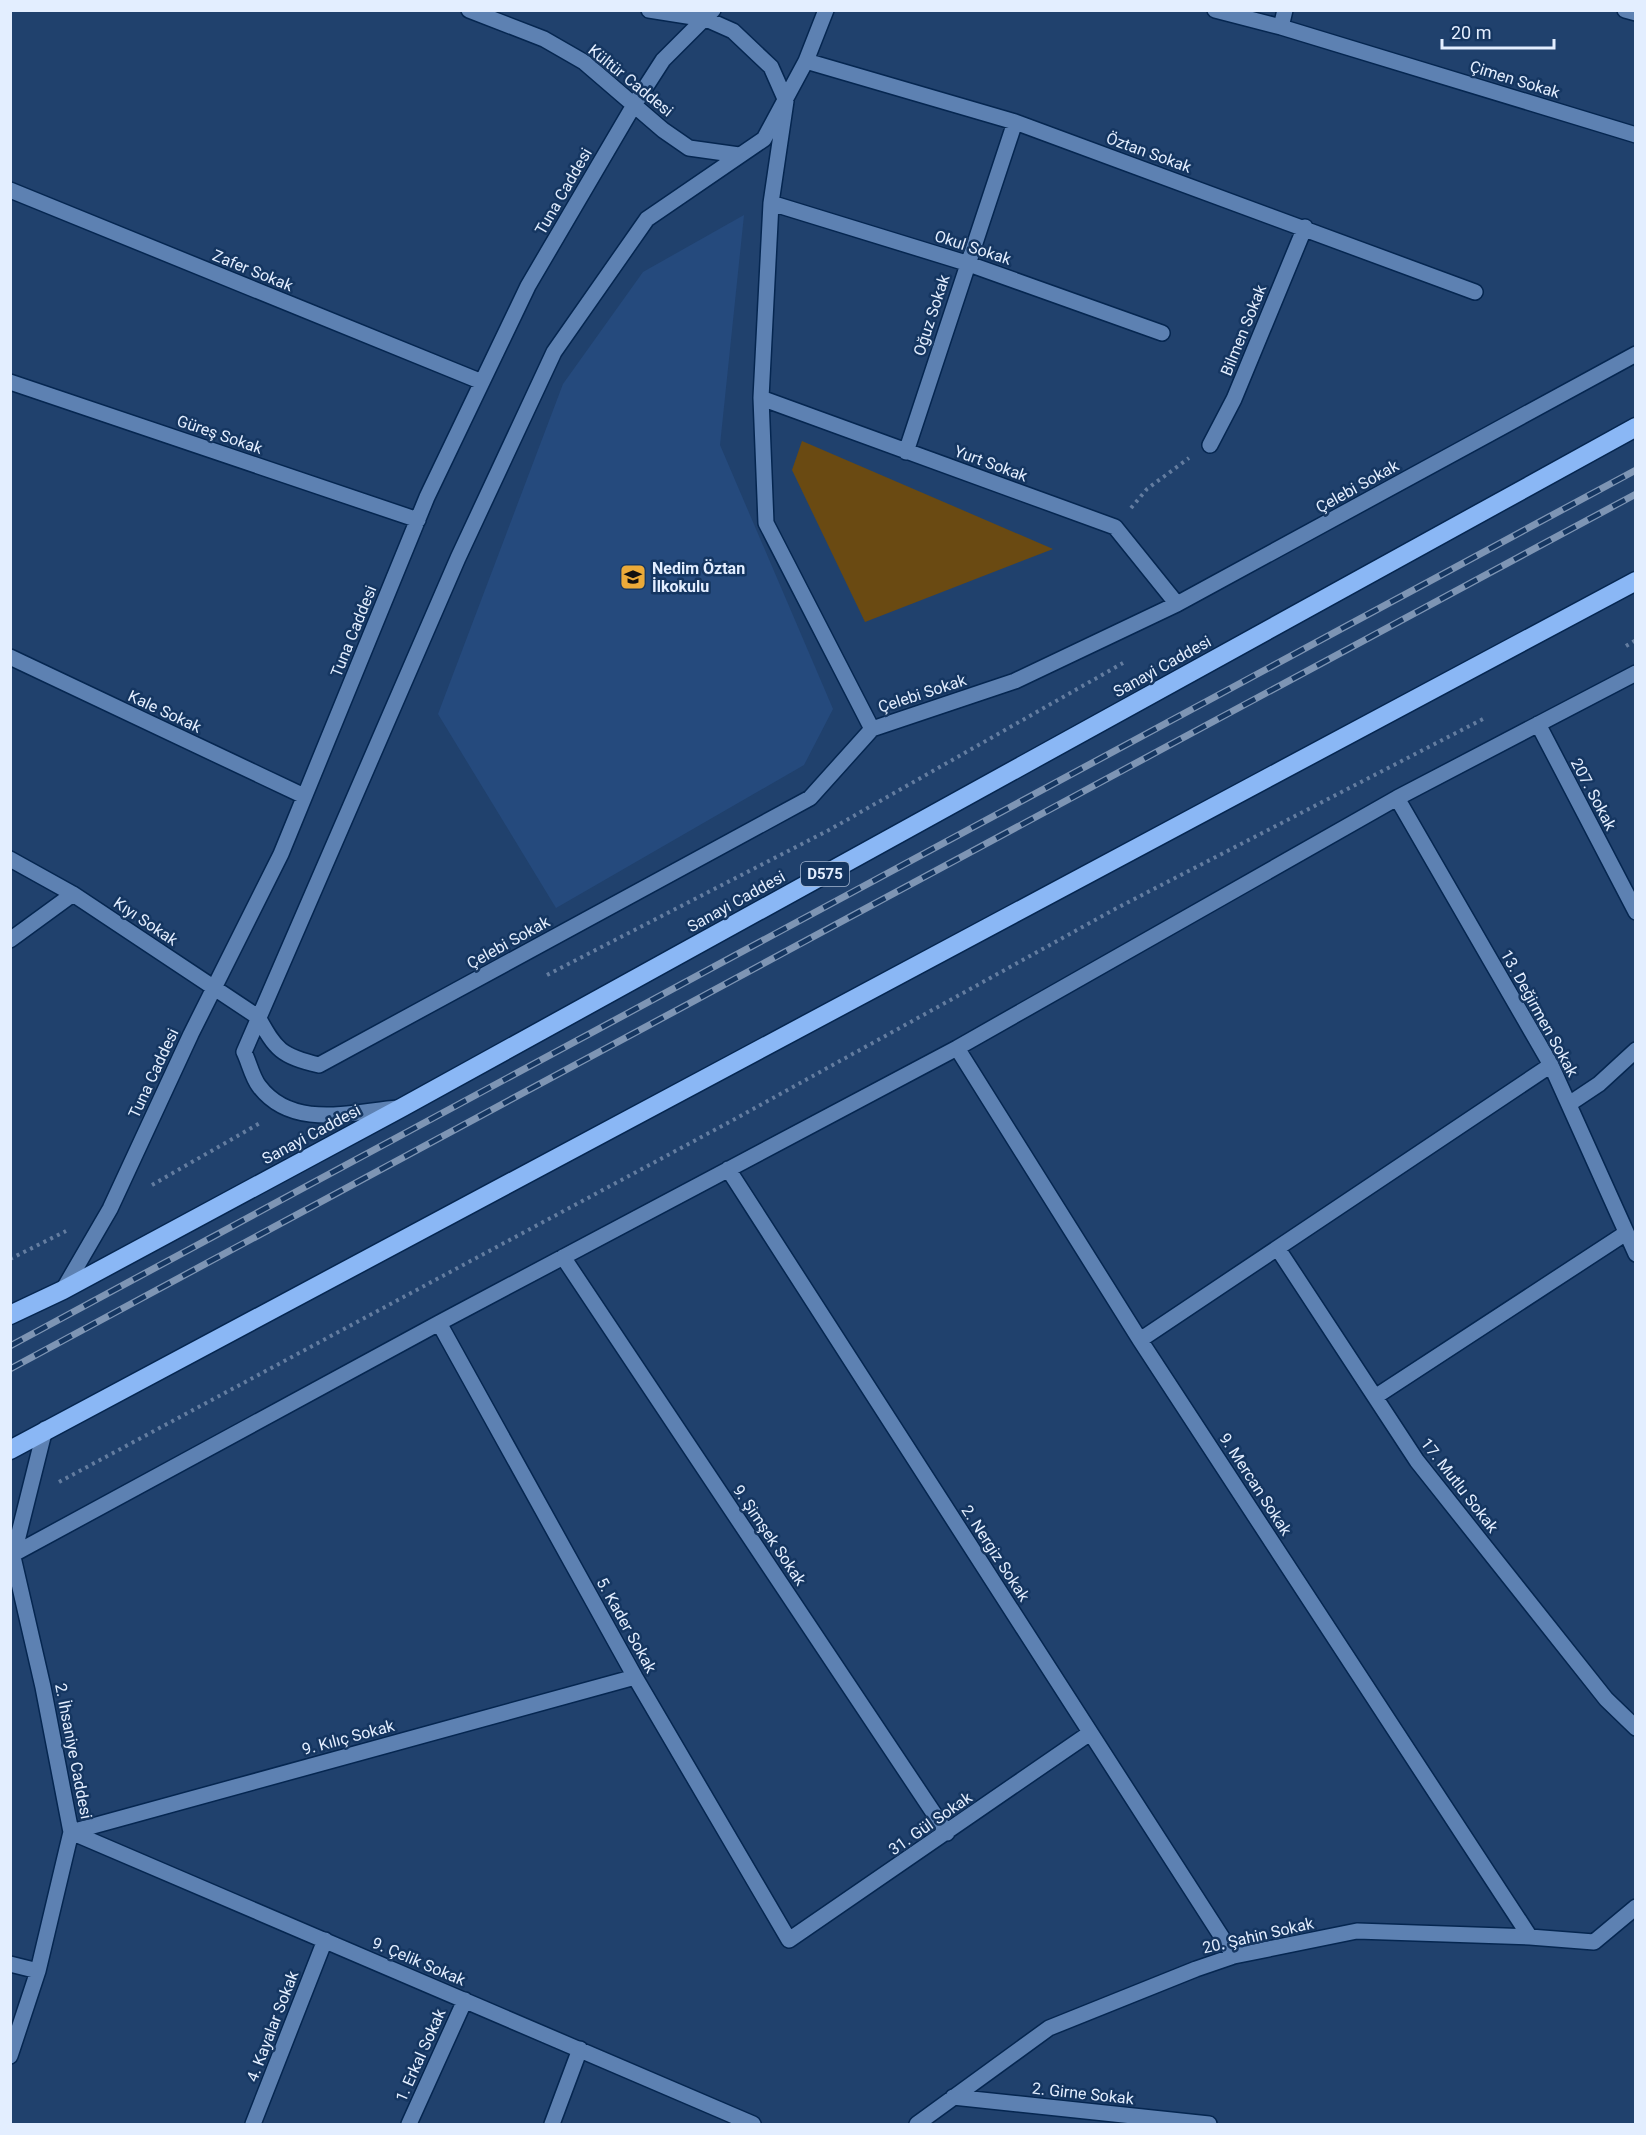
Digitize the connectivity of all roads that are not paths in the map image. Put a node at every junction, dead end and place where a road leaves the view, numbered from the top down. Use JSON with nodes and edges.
{"nodes":[{"id":1,"x":469,"y":10,"type":"edge"},
{"id":2,"x":649,"y":10,"type":"edge"},
{"id":3,"x":826,"y":10,"type":"edge"},
{"id":4,"x":1215,"y":10,"type":"edge"},
{"id":5,"x":1285,"y":10,"type":"edge"},
{"id":6,"x":1625,"y":10,"type":"edge"},
{"id":7,"x":1635,"y":13,"type":"edge"},
{"id":8,"x":710,"y":15,"type":"edge"},
{"id":9,"x":1281,"y":27,"type":"junction"},
{"id":10,"x":806,"y":61,"type":"junction"},
{"id":11,"x":786,"y":101,"type":"junction"},
{"id":12,"x":634,"y":105,"type":"junction"},
{"id":13,"x":1015,"y":123,"type":"junction"},
{"id":14,"x":1635,"y":135,"type":"edge"},
{"id":15,"x":739,"y":155,"type":"junction"},
{"id":16,"x":10,"y":190,"type":"edge"},
{"id":17,"x":771,"y":203,"type":"junction"},
{"id":18,"x":1305,"y":227,"type":"junction"},
{"id":19,"x":966,"y":263,"type":"junction"},
{"id":20,"x":1475,"y":292,"type":"dead end"},
{"id":21,"x":1162,"y":333,"type":"dead end"},
{"id":22,"x":1635,"y":354,"type":"edge"},
{"id":23,"x":10,"y":382,"type":"edge"},
{"id":24,"x":482,"y":382,"type":"junction"},
{"id":25,"x":761,"y":398,"type":"junction"},
{"id":26,"x":1635,"y":427,"type":"edge"},
{"id":27,"x":1210,"y":446,"type":"road end"},
{"id":28,"x":906,"y":452,"type":"junction"},
{"id":29,"x":418,"y":520,"type":"junction"},
{"id":30,"x":1635,"y":581,"type":"edge"},
{"id":31,"x":1178,"y":604,"type":"junction"},
{"id":32,"x":10,"y":657,"type":"edge"},
{"id":33,"x":1635,"y":673,"type":"edge"},
{"id":34,"x":1538,"y":724,"type":"junction"},
{"id":35,"x":872,"y":729,"type":"junction"},
{"id":36,"x":304,"y":796,"type":"junction"},
{"id":37,"x":1397,"y":798,"type":"junction"},
{"id":38,"x":10,"y":859,"type":"edge"},
{"id":39,"x":73,"y":894,"type":"junction"},
{"id":40,"x":1635,"y":912,"type":"edge"},
{"id":41,"x":10,"y":940,"type":"edge"},
{"id":42,"x":214,"y":989,"type":"junction"},
{"id":43,"x":258,"y":1017,"type":"junction"},
{"id":44,"x":957,"y":1048,"type":"junction"},
{"id":45,"x":1635,"y":1050,"type":"edge"},
{"id":46,"x":1551,"y":1065,"type":"junction"},
{"id":47,"x":1569,"y":1104,"type":"junction"},
{"id":48,"x":401,"y":1108,"type":"junction"},
{"id":49,"x":728,"y":1169,"type":"junction"},
{"id":50,"x":1626,"y":1233,"type":"junction"},
{"id":51,"x":1278,"y":1248,"type":"junction"},
{"id":52,"x":1635,"y":1254,"type":"edge"},
{"id":53,"x":563,"y":1257,"type":"junction"},
{"id":54,"x":63,"y":1290,"type":"junction"},
{"id":55,"x":10,"y":1315,"type":"edge"},
{"id":56,"x":439,"y":1323,"type":"junction"},
{"id":57,"x":1140,"y":1340,"type":"junction"},
{"id":58,"x":1374,"y":1397,"type":"junction"},
{"id":59,"x":45,"y":1429,"type":"junction"},
{"id":60,"x":10,"y":1450,"type":"edge"},
{"id":61,"x":12,"y":1556,"type":"edge"},
{"id":62,"x":635,"y":1677,"type":"junction"},
{"id":63,"x":1635,"y":1728,"type":"edge"},
{"id":64,"x":1090,"y":1733,"type":"junction"},
{"id":65,"x":71,"y":1832,"type":"junction"},
{"id":66,"x":947,"y":1833,"type":"junction"},
{"id":67,"x":1635,"y":1907,"type":"edge"},
{"id":68,"x":1530,"y":1937,"type":"junction"},
{"id":69,"x":325,"y":1940,"type":"junction"},
{"id":70,"x":789,"y":1940,"type":"joint"},
{"id":71,"x":1234,"y":1956,"type":"junction"},
{"id":72,"x":10,"y":1964,"type":"edge"},
{"id":73,"x":38,"y":1971,"type":"junction"},
{"id":74,"x":465,"y":2000,"type":"junction"},
{"id":75,"x":580,"y":2049,"type":"junction"},
{"id":76,"x":10,"y":2056,"type":"edge"},
{"id":77,"x":953,"y":2097,"type":"junction"},
{"id":78,"x":253,"y":2124,"type":"edge"},
{"id":79,"x":409,"y":2124,"type":"edge"},
{"id":80,"x":552,"y":2124,"type":"edge"},
{"id":81,"x":753,"y":2124,"type":"edge"},
{"id":82,"x":917,"y":2124,"type":"edge"},
{"id":83,"x":1209,"y":2124,"type":"edge"}],
"edges":[{"from":1,"to":12,"type":"street","name":"Kültür Caddesi"},
{"from":2,"to":8,"type":"street"},
{"from":3,"to":10,"type":"street"},
{"from":4,"to":9,"type":"street","name":"Çimen Sokak"},
{"from":5,"to":9,"type":"street"},
{"from":6,"to":7,"type":"street"},
{"from":8,"to":11,"type":"street"},
{"from":8,"to":12,"type":"street","name":"Tuna Caddesi"},
{"from":9,"to":14,"type":"street","name":"Çimen Sokak"},
{"from":10,"to":11,"type":"street"},
{"from":10,"to":13,"type":"street","name":"Öztan Sokak"},
{"from":11,"to":15,"type":"street"},
{"from":11,"to":17,"type":"street"},
{"from":12,"to":15,"type":"street","name":"Kültür Caddesi"},
{"from":12,"to":24,"type":"street","name":"Tuna Caddesi"},
{"from":13,"to":18,"type":"street","name":"Öztan Sokak"},
{"from":13,"to":19,"type":"street","name":"Oğuz Sokak"},
{"from":15,"to":43,"type":"street"},
{"from":16,"to":24,"type":"street","name":"Zafer Sokak"},
{"from":17,"to":19,"type":"street","name":"Okul Sokak"},
{"from":17,"to":25,"type":"street"},
{"from":18,"to":20,"type":"street","name":"Öztan Sokak"},
{"from":18,"to":27,"type":"street","name":"Bilmen Sokak"},
{"from":19,"to":21,"type":"street","name":"Okul Sokak"},
{"from":19,"to":28,"type":"street","name":"Oğuz Sokak"},
{"from":22,"to":31,"type":"street","name":"Çelebi Sokak"},
{"from":23,"to":29,"type":"street","name":"Güreş Sokak"},
{"from":24,"to":29,"type":"street","name":"Tuna Caddesi"},
{"from":25,"to":28,"type":"street","name":"Yurt Sokak"},
{"from":25,"to":35,"type":"street"},
{"from":26,"to":48,"type":"highway","name":"Sanayi Caddesi","number":"D575"},
{"from":28,"to":31,"type":"street","name":"Yurt Sokak"},
{"from":29,"to":36,"type":"street","name":"Tuna Caddesi"},
{"from":30,"to":59,"type":"highway"},
{"from":31,"to":35,"type":"street","name":"Çelebi Sokak"},
{"from":32,"to":36,"type":"street","name":"Kale Sokak"},
{"from":33,"to":34,"type":"street"},
{"from":34,"to":37,"type":"street"},
{"from":34,"to":40,"type":"street","name":"207. Sokak"},
{"from":35,"to":43,"type":"street","name":"Çelebi Sokak"},
{"from":36,"to":42,"type":"street","name":"Tuna Caddesi"},
{"from":37,"to":44,"type":"street"},
{"from":37,"to":46,"type":"street","name":"13. Değirmen Sokak"},
{"from":38,"to":39,"type":"street","name":"Kıyı Sokak"},
{"from":39,"to":41,"type":"street"},
{"from":39,"to":42,"type":"street","name":"Kıyı Sokak"},
{"from":42,"to":43,"type":"street","name":"Kıyı Sokak"},
{"from":42,"to":54,"type":"street","name":"Tuna Caddesi"},
{"from":43,"to":48,"type":"street"},
{"from":44,"to":49,"type":"street"},
{"from":44,"to":57,"type":"street","name":"9. Mercan Sokak"},
{"from":45,"to":47,"type":"street"},
{"from":46,"to":47,"type":"street","name":"13. Değirmen Sokak"},
{"from":46,"to":51,"type":"street"},
{"from":47,"to":50,"type":"street","name":"13. Değirmen Sokak"},
{"from":48,"to":54,"type":"highway","name":"Sanayi Caddesi","number":"D575"},
{"from":49,"to":53,"type":"street"},
{"from":49,"to":64,"type":"street","name":"2. Nergiz Sokak"},
{"from":50,"to":52,"type":"street","name":"13. Değirmen Sokak"},
{"from":50,"to":58,"type":"street"},
{"from":51,"to":57,"type":"street"},
{"from":51,"to":58,"type":"street","name":"17. Mutlu Sokak"},
{"from":53,"to":56,"type":"street"},
{"from":53,"to":66,"type":"street","name":"9. Şimşek Sokak"},
{"from":54,"to":55,"type":"highway","name":"Sanayi Caddesi","number":"D575"},
{"from":56,"to":61,"type":"street"},
{"from":56,"to":62,"type":"street","name":"5. Kader Sokak"},
{"from":57,"to":68,"type":"street","name":"9. Mercan Sokak"},
{"from":58,"to":63,"type":"street","name":"17. Mutlu Sokak"},
{"from":59,"to":60,"type":"highway"},
{"from":59,"to":61,"type":"street"},
{"from":61,"to":65,"type":"street","name":"2. İhsaniye Caddesi"},
{"from":62,"to":65,"type":"street","name":"9. Kılıç Sokak"},
{"from":62,"to":70,"type":"street","name":"5. Kader Sokak"},
{"from":64,"to":66,"type":"street","name":"31. Gül Sokak"},
{"from":64,"to":71,"type":"street","name":"2. Nergiz Sokak"},
{"from":65,"to":69,"type":"street","name":"9. Çelik Sokak"},
{"from":65,"to":73,"type":"street","name":"2. İhsaniye Caddesi"},
{"from":66,"to":70,"type":"street","name":"31. Gül Sokak"},
{"from":67,"to":68,"type":"street","name":"20. Şahin Sokak"},
{"from":68,"to":71,"type":"street","name":"20. Şahin Sokak"},
{"from":69,"to":74,"type":"street","name":"9. Çelik Sokak"},
{"from":69,"to":78,"type":"street","name":"4. Kayalar Sokak"},
{"from":71,"to":77,"type":"street","name":"20. Şahin Sokak"},
{"from":72,"to":73,"type":"street"},
{"from":73,"to":76,"type":"street","name":"2. İhsaniye Caddesi"},
{"from":74,"to":75,"type":"street","name":"9. Çelik Sokak"},
{"from":74,"to":79,"type":"street","name":"1. Erkal Sokak"},
{"from":75,"to":80,"type":"street"},
{"from":75,"to":81,"type":"street","name":"9. Çelik Sokak"},
{"from":77,"to":82,"type":"street","name":"20. Şahin Sokak"},
{"from":77,"to":83,"type":"street","name":"2. Girne Sokak"}]}
